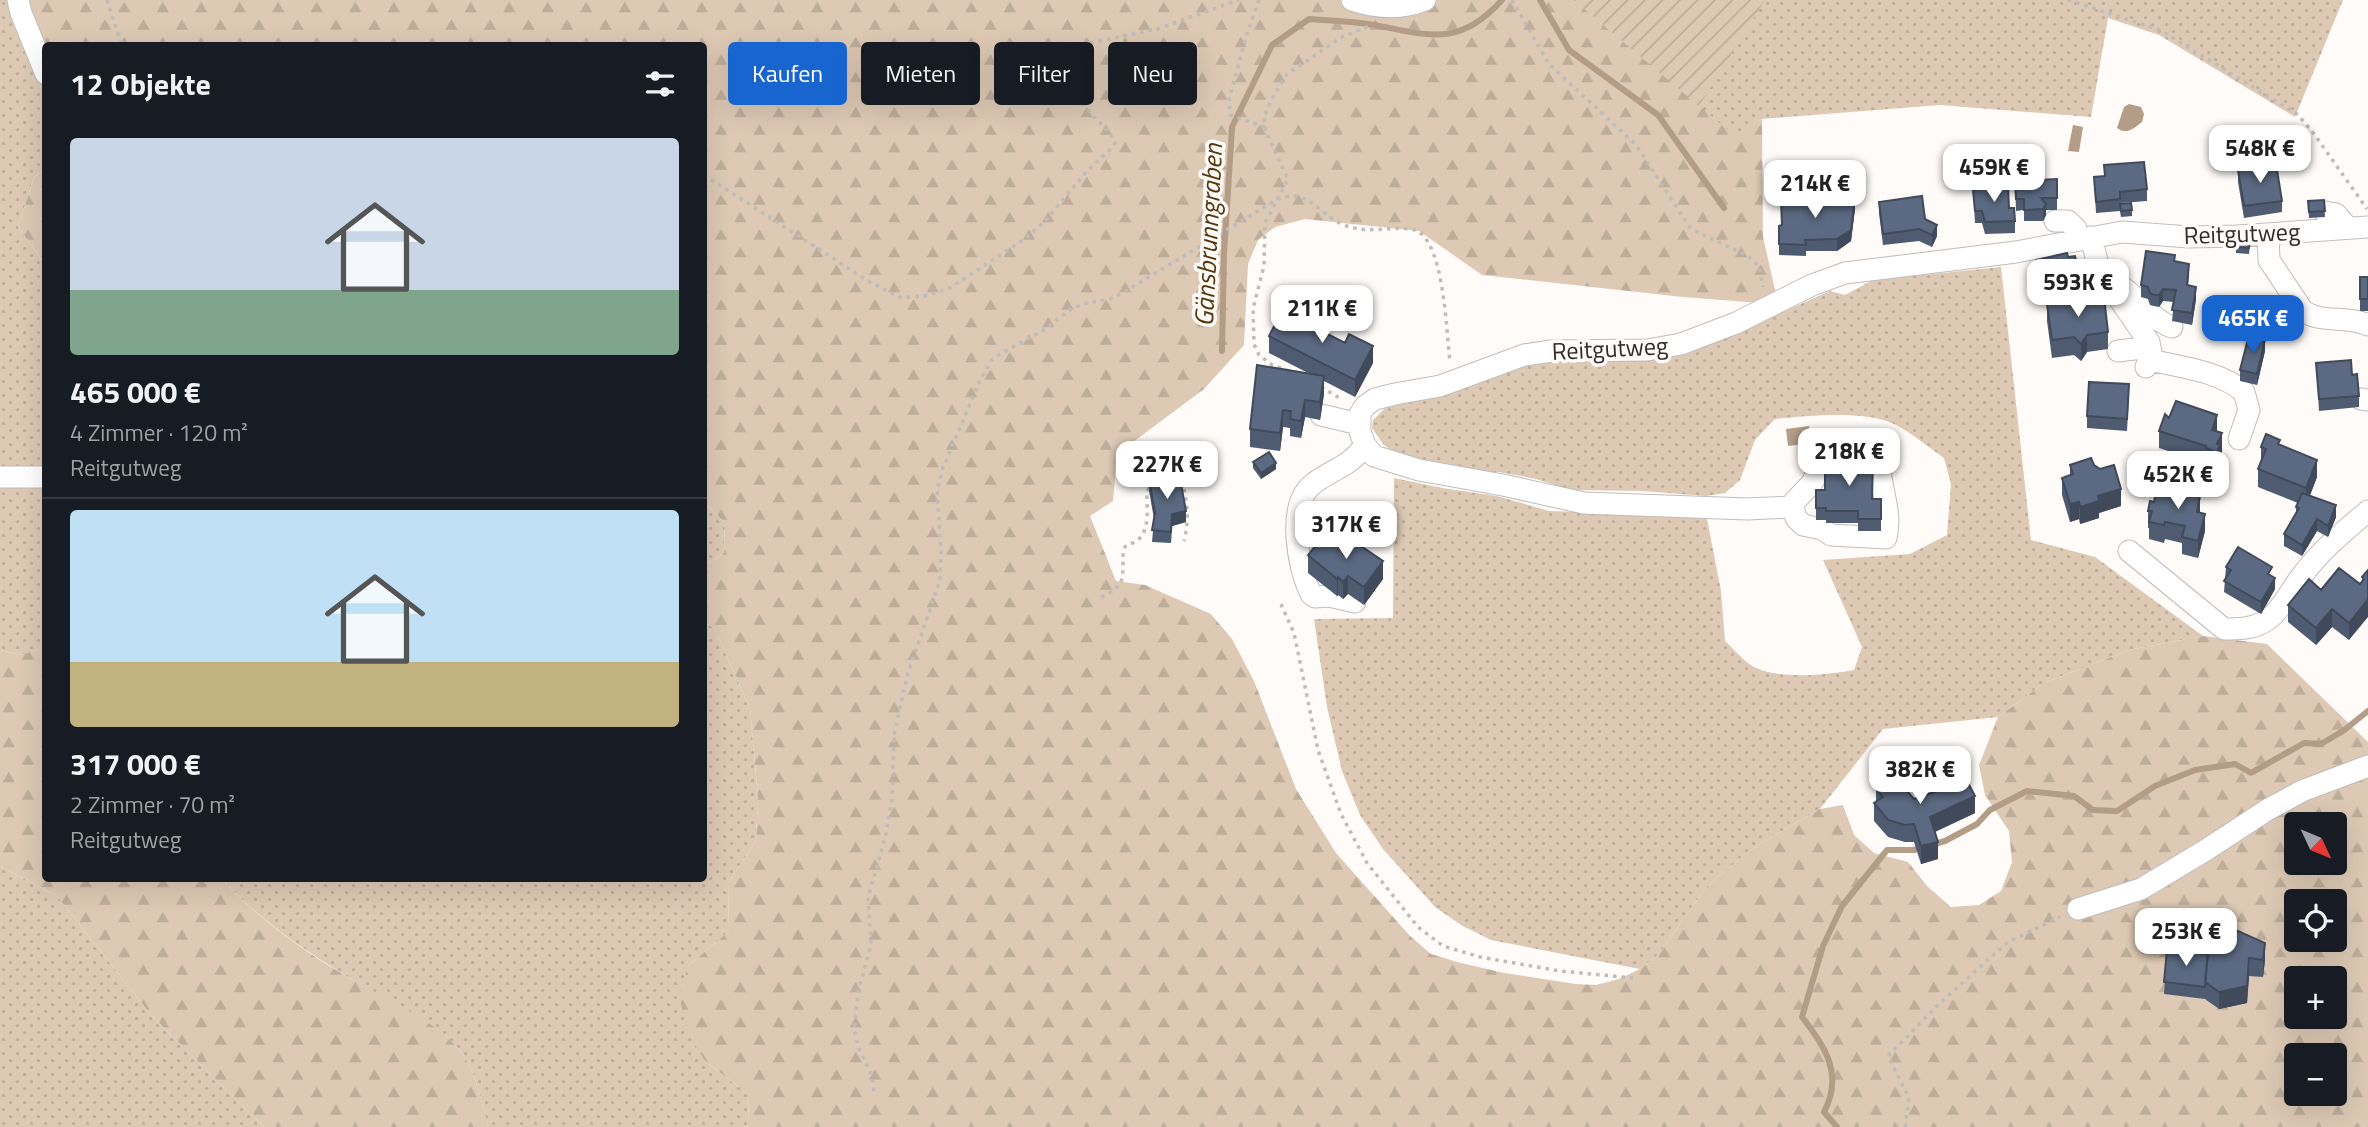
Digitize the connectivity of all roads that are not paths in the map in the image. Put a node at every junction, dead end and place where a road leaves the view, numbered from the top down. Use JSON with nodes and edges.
{"nodes":[{"id":1,"x":18,"y":0,"type":"edge"},
{"id":2,"x":1352,"y":0,"type":"edge"},
{"id":3,"x":1425,"y":0,"type":"edge"},
{"id":4,"x":42,"y":63,"type":"edge"},
{"id":5,"x":2325,"y":212,"type":"edge"},
{"id":6,"x":2055,"y":221,"type":"dead end"},
{"id":7,"x":2358,"y":228,"type":"edge"},
{"id":8,"x":2268,"y":234,"type":"junction"},
{"id":9,"x":2085,"y":238,"type":"junction"},
{"id":10,"x":2106,"y":281,"type":"junction"},
{"id":11,"x":2368,"y":326,"type":"edge"},
{"id":12,"x":2172,"y":327,"type":"dead end"},
{"id":13,"x":2118,"y":351,"type":"dead end"},
{"id":14,"x":2149,"y":358,"type":"junction"},
{"id":15,"x":1321,"y":415,"type":"edge"},
{"id":16,"x":1360,"y":418,"type":"junction"},
{"id":17,"x":2239,"y":439,"type":"dead end"},
{"id":18,"x":1365,"y":445,"type":"junction"},
{"id":19,"x":0,"y":477,"type":"edge"},
{"id":20,"x":42,"y":477,"type":"edge"},
{"id":21,"x":1793,"y":507,"type":"junction"},
{"id":22,"x":2368,"y":511,"type":"edge"},
{"id":23,"x":2129,"y":551,"type":"dead end"},
{"id":24,"x":1356,"y":602,"type":"dead end"},
{"id":25,"x":2368,"y":766,"type":"edge"},
{"id":26,"x":2078,"y":909,"type":"road end"}],
"edges":[{"from":1,"to":4,"type":"street"},
{"from":2,"to":3,"type":"street"},
{"from":5,"to":7,"type":"street"},
{"from":6,"to":9,"type":"street"},
{"from":7,"to":8,"type":"street","name":"Reitgutweg"},
{"from":8,"to":9,"type":"street","name":"Reitgutweg"},
{"from":8,"to":11,"type":"street"},
{"from":9,"to":10,"type":"street"},
{"from":9,"to":16,"type":"street","name":"Reitgutweg"},
{"from":10,"to":12,"type":"street"},
{"from":10,"to":14,"type":"street"},
{"from":13,"to":14,"type":"street"},
{"from":14,"to":17,"type":"street"},
{"from":15,"to":16,"type":"street"},
{"from":16,"to":18,"type":"street"},
{"from":18,"to":21,"type":"street"},
{"from":18,"to":24,"type":"street"},
{"from":19,"to":20,"type":"street"},
{"from":21,"to":21,"type":"street"},
{"from":22,"to":23,"type":"street"},
{"from":25,"to":26,"type":"street"}]}
